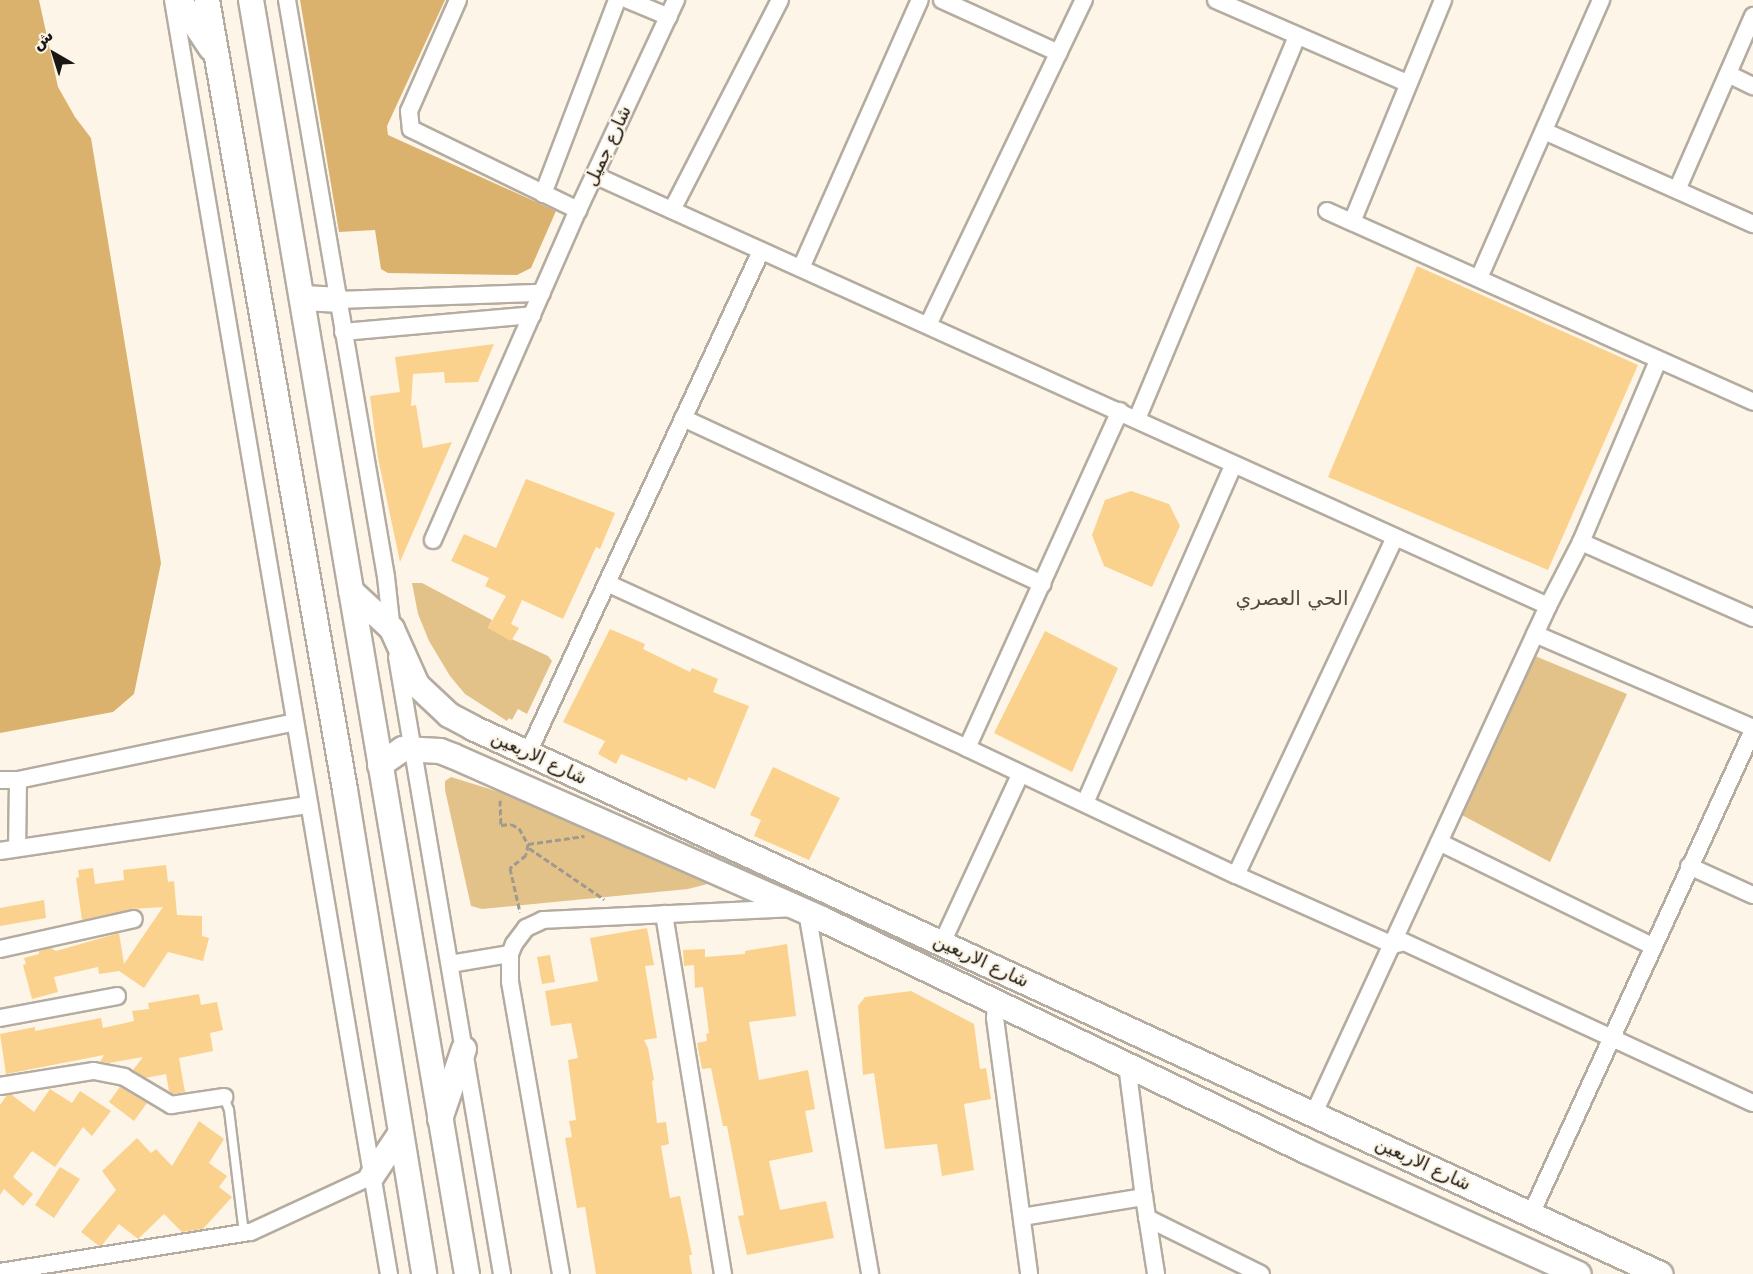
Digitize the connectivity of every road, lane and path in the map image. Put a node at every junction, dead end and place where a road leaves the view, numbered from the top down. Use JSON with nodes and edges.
{"nodes":[{"id":1,"x":173,"y":0,"type":"edge"},
{"id":2,"x":179,"y":0,"type":"edge"},
{"id":3,"x":207,"y":0,"type":"edge"},
{"id":4,"x":251,"y":0,"type":"edge"},
{"id":5,"x":287,"y":0,"type":"edge"},
{"id":6,"x":458,"y":0,"type":"edge"},
{"id":7,"x":617,"y":0,"type":"edge"},
{"id":8,"x":628,"y":0,"type":"edge"},
{"id":9,"x":676,"y":0,"type":"edge"},
{"id":10,"x":780,"y":0,"type":"edge"},
{"id":11,"x":921,"y":0,"type":"edge"},
{"id":12,"x":942,"y":0,"type":"edge"},
{"id":13,"x":1084,"y":0,"type":"edge"},
{"id":14,"x":1216,"y":0,"type":"edge"},
{"id":15,"x":1443,"y":0,"type":"edge"},
{"id":16,"x":1601,"y":0,"type":"edge"},
{"id":17,"x":669,"y":16,"type":"junction"},
{"id":18,"x":1753,"y":16,"type":"edge"},
{"id":19,"x":1298,"y":37,"type":"junction"},
{"id":20,"x":1059,"y":53,"type":"junction"},
{"id":21,"x":216,"y":54,"type":"junction"},
{"id":22,"x":1728,"y":74,"type":"junction"},
{"id":23,"x":1407,"y":83,"type":"junction"},
{"id":24,"x":1753,"y":86,"type":"edge"},
{"id":25,"x":1544,"y":131,"type":"junction"},
{"id":26,"x":594,"y":175,"type":"junction"},
{"id":27,"x":1677,"y":190,"type":"junction"},
{"id":28,"x":543,"y":194,"type":"junction"},
{"id":29,"x":578,"y":210,"type":"junction"},
{"id":30,"x":672,"y":210,"type":"junction"},
{"id":31,"x":1327,"y":211,"type":"dead end"},
{"id":32,"x":1352,"y":222,"type":"junction"},
{"id":33,"x":1753,"y":224,"type":"edge"},
{"id":34,"x":761,"y":251,"type":"junction"},
{"id":35,"x":801,"y":268,"type":"junction"},
{"id":36,"x":1479,"y":278,"type":"junction"},
{"id":37,"x":542,"y":293,"type":"junction"},
{"id":38,"x":302,"y":298,"type":"junction"},
{"id":39,"x":337,"y":300,"type":"junction"},
{"id":40,"x":531,"y":315,"type":"junction"},
{"id":41,"x":928,"y":325,"type":"junction"},
{"id":42,"x":343,"y":332,"type":"junction"},
{"id":43,"x":1658,"y":361,"type":"junction"},
{"id":44,"x":1753,"y":402,"type":"edge"},
{"id":45,"x":1120,"y":411,"type":"junction"},
{"id":46,"x":683,"y":418,"type":"junction"},
{"id":47,"x":1137,"y":419,"type":"junction"},
{"id":48,"x":1233,"y":465,"type":"junction"},
{"id":49,"x":1394,"y":538,"type":"junction"},
{"id":50,"x":433,"y":540,"type":"dead end"},
{"id":51,"x":1581,"y":542,"type":"junction"},
{"id":52,"x":607,"y":583,"type":"junction"},
{"id":53,"x":1043,"y":584,"type":"junction"},
{"id":54,"x":351,"y":591,"type":"junction"},
{"id":55,"x":1548,"y":606,"type":"junction"},
{"id":56,"x":1753,"y":618,"type":"edge"},
{"id":57,"x":392,"y":629,"type":"junction"},
{"id":58,"x":1535,"y":634,"type":"junction"},
{"id":59,"x":295,"y":722,"type":"junction"},
{"id":60,"x":1753,"y":729,"type":"edge"},
{"id":61,"x":967,"y":748,"type":"junction"},
{"id":62,"x":414,"y":749,"type":"junction"},
{"id":63,"x":528,"y":753,"type":"junction"},
{"id":64,"x":380,"y":765,"type":"junction"},
{"id":65,"x":1020,"y":775,"type":"junction"},
{"id":66,"x":499,"y":776,"type":"junction"},
{"id":67,"x":0,"y":780,"type":"edge"},
{"id":68,"x":18,"y":780,"type":"junction"},
{"id":69,"x":1085,"y":803,"type":"junction"},
{"id":70,"x":308,"y":805,"type":"junction"},
{"id":71,"x":621,"y":830,"type":"junction"},
{"id":72,"x":1439,"y":842,"type":"junction"},
{"id":73,"x":529,"y":846,"type":"junction"},
{"id":74,"x":17,"y":848,"type":"junction"},
{"id":75,"x":0,"y":851,"type":"edge"},
{"id":76,"x":1689,"y":866,"type":"junction"},
{"id":77,"x":1236,"y":875,"type":"junction"},
{"id":78,"x":835,"y":893,"type":"junction"},
{"id":79,"x":1753,"y":895,"type":"edge"},
{"id":80,"x":809,"y":913,"type":"junction"},
{"id":81,"x":664,"y":914,"type":"junction"},
{"id":82,"x":627,"y":916,"type":"junction"},
{"id":83,"x":134,"y":919,"type":"dead end"},
{"id":84,"x":526,"y":928,"type":"junction"},
{"id":85,"x":942,"y":943,"type":"junction"},
{"id":86,"x":1393,"y":945,"type":"junction"},
{"id":87,"x":1652,"y":946,"type":"junction"},
{"id":88,"x":0,"y":949,"type":"edge"},
{"id":89,"x":510,"y":954,"type":"junction"},
{"id":90,"x":450,"y":964,"type":"junction"},
{"id":91,"x":117,"y":996,"type":"dead end"},
{"id":92,"x":996,"y":1004,"type":"junction"},
{"id":93,"x":0,"y":1018,"type":"edge"},
{"id":94,"x":1611,"y":1036,"type":"junction"},
{"id":95,"x":464,"y":1049,"type":"junction"},
{"id":96,"x":1127,"y":1065,"type":"junction"},
{"id":97,"x":0,"y":1086,"type":"edge"},
{"id":98,"x":224,"y":1098,"type":"joint"},
{"id":99,"x":1753,"y":1103,"type":"edge"},
{"id":100,"x":1314,"y":1113,"type":"junction"},
{"id":101,"x":439,"y":1122,"type":"junction"},
{"id":102,"x":400,"y":1134,"type":"junction"},
{"id":103,"x":372,"y":1176,"type":"junction"},
{"id":104,"x":1144,"y":1197,"type":"junction"},
{"id":105,"x":1531,"y":1214,"type":"junction"},
{"id":106,"x":1022,"y":1217,"type":"junction"},
{"id":107,"x":1147,"y":1218,"type":"junction"},
{"id":108,"x":244,"y":1234,"type":"junction"},
{"id":109,"x":0,"y":1272,"type":"edge"},
{"id":110,"x":389,"y":1274,"type":"edge"},
{"id":111,"x":424,"y":1274,"type":"edge"},
{"id":112,"x":466,"y":1274,"type":"edge"},
{"id":113,"x":502,"y":1274,"type":"edge"},
{"id":114,"x":561,"y":1274,"type":"edge"},
{"id":115,"x":723,"y":1274,"type":"edge"},
{"id":116,"x":870,"y":1274,"type":"edge"},
{"id":117,"x":1029,"y":1274,"type":"edge"},
{"id":118,"x":1156,"y":1274,"type":"edge"},
{"id":119,"x":1261,"y":1274,"type":"edge"},
{"id":120,"x":1578,"y":1274,"type":"edge"},
{"id":121,"x":1660,"y":1274,"type":"edge"}],
"edges":[{"from":1,"to":59,"type":"street"},
{"from":2,"to":21,"type":"main road"},
{"from":3,"to":21,"type":"main road"},
{"from":4,"to":38,"type":"main road"},
{"from":5,"to":39,"type":"street"},
{"from":6,"to":28,"type":"street"},
{"from":7,"to":28,"type":"street"},
{"from":8,"to":17,"type":"street"},
{"from":9,"to":17,"type":"street","name":"شارع جميل"},
{"from":10,"to":30,"type":"street"},
{"from":11,"to":35,"type":"street"},
{"from":12,"to":20,"type":"street"},
{"from":13,"to":20,"type":"street"},
{"from":14,"to":19,"type":"street"},
{"from":15,"to":23,"type":"street"},
{"from":16,"to":25,"type":"street"},
{"from":17,"to":26,"type":"street","name":"شارع جميل"},
{"from":18,"to":22,"type":"street"},
{"from":19,"to":23,"type":"street"},
{"from":19,"to":47,"type":"street"},
{"from":20,"to":41,"type":"street"},
{"from":21,"to":102,"type":"main road"},
{"from":22,"to":24,"type":"street"},
{"from":22,"to":27,"type":"street"},
{"from":23,"to":32,"type":"street"},
{"from":25,"to":27,"type":"street"},
{"from":25,"to":36,"type":"street"},
{"from":26,"to":29,"type":"street","name":"شارع جميل"},
{"from":26,"to":30,"type":"street"},
{"from":27,"to":33,"type":"street"},
{"from":28,"to":29,"type":"street"},
{"from":29,"to":37,"type":"street","name":"شارع جميل"},
{"from":30,"to":34,"type":"street"},
{"from":31,"to":32,"type":"street"},
{"from":32,"to":36,"type":"street"},
{"from":34,"to":35,"type":"street"},
{"from":34,"to":46,"type":"street"},
{"from":35,"to":41,"type":"street"},
{"from":36,"to":43,"type":"street"},
{"from":37,"to":39,"type":"street"},
{"from":37,"to":40,"type":"street","name":"شارع جميل"},
{"from":38,"to":39,"type":"main road"},
{"from":38,"to":54,"type":"main road"},
{"from":39,"to":42,"type":"street"},
{"from":40,"to":42,"type":"street"},
{"from":40,"to":50,"type":"street","name":"شارع جميل"},
{"from":41,"to":45,"type":"street"},
{"from":42,"to":57,"type":"street"},
{"from":43,"to":44,"type":"street"},
{"from":43,"to":51,"type":"street"},
{"from":45,"to":47,"type":"street"},
{"from":45,"to":53,"type":"street"},
{"from":46,"to":52,"type":"street"},
{"from":46,"to":53,"type":"street"},
{"from":47,"to":48,"type":"street"},
{"from":48,"to":49,"type":"street"},
{"from":48,"to":69,"type":"street"},
{"from":49,"to":55,"type":"street"},
{"from":49,"to":77,"type":"street"},
{"from":51,"to":55,"type":"street"},
{"from":51,"to":56,"type":"street"},
{"from":52,"to":61,"type":"street"},
{"from":52,"to":63,"type":"street"},
{"from":53,"to":61,"type":"street"},
{"from":54,"to":57,"type":"main road","name":"شارع الاربعين"},
{"from":54,"to":64,"type":"main road"},
{"from":55,"to":58,"type":"street"},
{"from":57,"to":62,"type":"street"},
{"from":57,"to":63,"type":"main road","name":"شارع الاربعين"},
{"from":58,"to":60,"type":"street"},
{"from":58,"to":72,"type":"street"},
{"from":59,"to":68,"type":"street"},
{"from":59,"to":70,"type":"street"},
{"from":60,"to":76,"type":"street"},
{"from":61,"to":65,"type":"street"},
{"from":62,"to":64,"type":"main road","name":"شارع الاربعين"},
{"from":62,"to":66,"type":"main road","name":"شارع الاربعين"},
{"from":62,"to":90,"type":"street"},
{"from":63,"to":78,"type":"main road","name":"شارع الاربعين"},
{"from":64,"to":101,"type":"main road"},
{"from":65,"to":69,"type":"street"},
{"from":65,"to":85,"type":"street"},
{"from":66,"to":71,"type":"main road","name":"شارع الاربعين"},
{"from":66,"to":73,"type":"path"},
{"from":67,"to":68,"type":"street"},
{"from":68,"to":74,"type":"street"},
{"from":69,"to":77,"type":"street"},
{"from":70,"to":74,"type":"street"},
{"from":70,"to":103,"type":"street"},
{"from":71,"to":73,"type":"path"},
{"from":71,"to":80,"type":"main road","name":"شارع الاربعين"},
{"from":72,"to":86,"type":"street"},
{"from":72,"to":87,"type":"street"},
{"from":73,"to":82,"type":"path"},
{"from":73,"to":84,"type":"path"},
{"from":74,"to":75,"type":"street"},
{"from":76,"to":79,"type":"street"},
{"from":76,"to":87,"type":"street"},
{"from":77,"to":86,"type":"street"},
{"from":78,"to":80,"type":"main road"},
{"from":78,"to":85,"type":"main road","name":"شارع الاربعين"},
{"from":80,"to":81,"type":"street"},
{"from":80,"to":92,"type":"main road","name":"شارع الاربعين"},
{"from":80,"to":116,"type":"street"},
{"from":81,"to":82,"type":"street"},
{"from":81,"to":115,"type":"street"},
{"from":82,"to":84,"type":"street"},
{"from":83,"to":88,"type":"street"},
{"from":84,"to":89,"type":"street"},
{"from":85,"to":100,"type":"main road","name":"شارع الاربعين"},
{"from":86,"to":94,"type":"street"},
{"from":86,"to":100,"type":"street"},
{"from":87,"to":94,"type":"street"},
{"from":89,"to":90,"type":"street"},
{"from":89,"to":114,"type":"street"},
{"from":90,"to":95,"type":"street"},
{"from":91,"to":93,"type":"street"},
{"from":92,"to":96,"type":"main road","name":"شارع الاربعين"},
{"from":92,"to":106,"type":"street"},
{"from":94,"to":99,"type":"street"},
{"from":94,"to":105,"type":"street"},
{"from":95,"to":101,"type":"main road"},
{"from":95,"to":113,"type":"street"},
{"from":96,"to":104,"type":"street"},
{"from":96,"to":120,"type":"main road","name":"شارع الاربعين"},
{"from":97,"to":98,"type":"street"},
{"from":98,"to":108,"type":"lane"},
{"from":100,"to":105,"type":"main road","name":"شارع الاربعين"},
{"from":101,"to":112,"type":"main road"},
{"from":102,"to":103,"type":"main road"},
{"from":102,"to":111,"type":"main road"},
{"from":103,"to":108,"type":"street"},
{"from":103,"to":110,"type":"street"},
{"from":104,"to":106,"type":"street"},
{"from":104,"to":107,"type":"street"},
{"from":105,"to":121,"type":"main road","name":"شارع الاربعين"},
{"from":106,"to":117,"type":"street"},
{"from":107,"to":118,"type":"street"},
{"from":107,"to":119,"type":"street"},
{"from":108,"to":109,"type":"street"}]}
